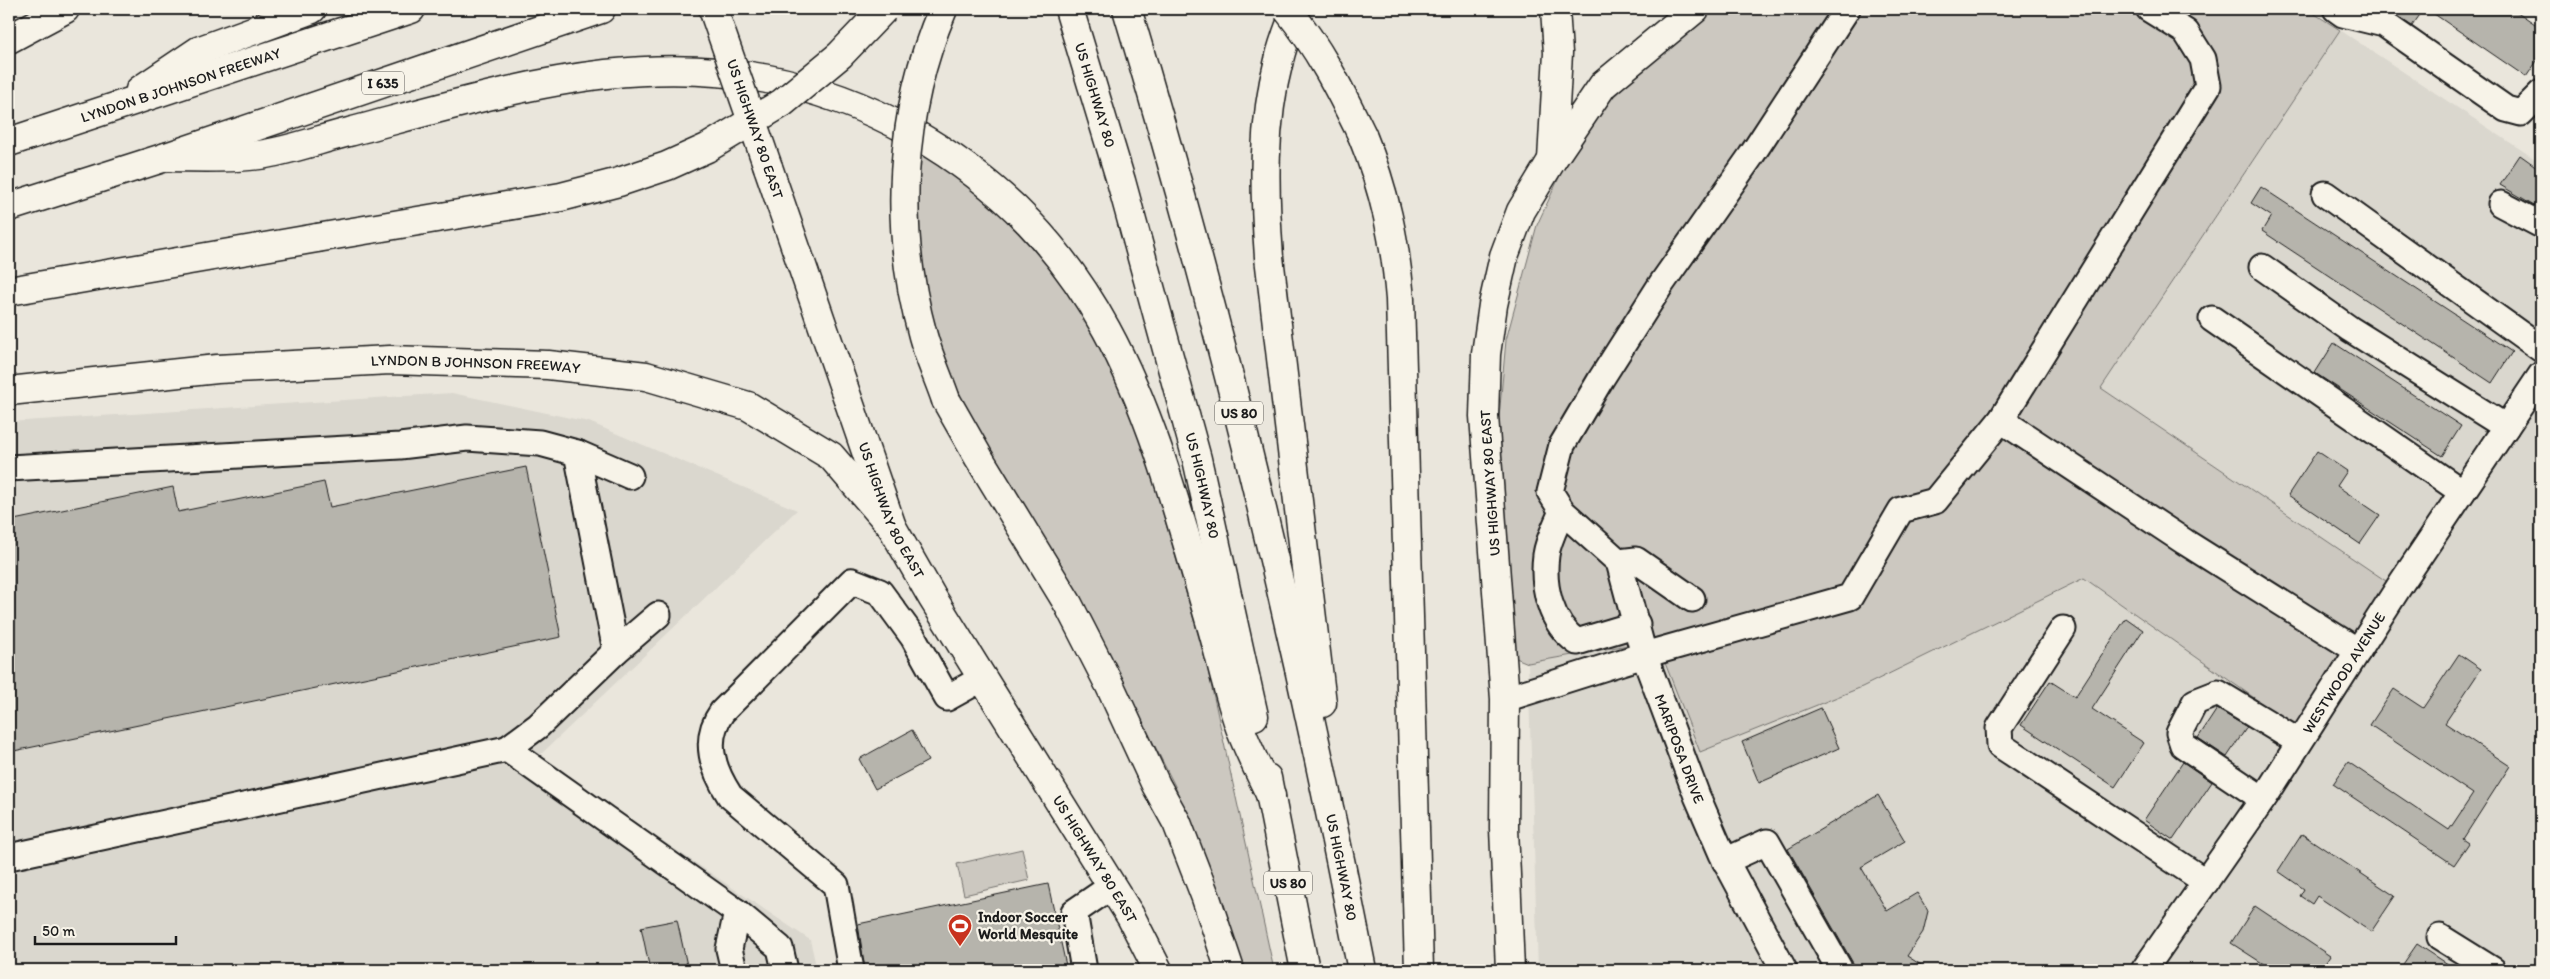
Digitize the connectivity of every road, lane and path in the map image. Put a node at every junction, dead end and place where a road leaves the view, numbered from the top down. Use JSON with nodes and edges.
{"nodes":[{"id":1,"x":65,"y":9,"type":"edge"},
{"id":2,"x":312,"y":9,"type":"edge"},
{"id":3,"x":411,"y":9,"type":"edge"},
{"id":4,"x":601,"y":9,"type":"edge"},
{"id":5,"x":713,"y":9,"type":"edge"},
{"id":6,"x":884,"y":9,"type":"edge"},
{"id":7,"x":943,"y":9,"type":"edge"},
{"id":8,"x":1069,"y":9,"type":"edge"},
{"id":9,"x":1127,"y":9,"type":"edge"},
{"id":10,"x":1287,"y":9,"type":"edge"},
{"id":11,"x":1296,"y":9,"type":"edge"},
{"id":12,"x":1555,"y":9,"type":"edge"},
{"id":13,"x":1694,"y":9,"type":"edge"},
{"id":14,"x":1847,"y":9,"type":"edge"},
{"id":15,"x":2149,"y":9,"type":"edge"},
{"id":16,"x":2336,"y":9,"type":"edge"},
{"id":17,"x":9,"y":39,"type":"edge"},
{"id":18,"x":2541,"y":93,"type":"edge"},
{"id":19,"x":111,"y":110,"type":"junction"},
{"id":20,"x":9,"y":142,"type":"edge"},
{"id":21,"x":166,"y":157,"type":"junction"},
{"id":22,"x":1552,"y":160,"type":"junction"},
{"id":23,"x":2325,"y":194,"type":"dead end"},
{"id":24,"x":2501,"y":204,"type":"dead end"},
{"id":25,"x":9,"y":207,"type":"edge"},
{"id":26,"x":2541,"y":225,"type":"edge"},
{"id":27,"x":2262,"y":267,"type":"dead end"},
{"id":28,"x":9,"y":291,"type":"edge"},
{"id":29,"x":2212,"y":319,"type":"dead end"},
{"id":30,"x":2541,"y":349,"type":"edge"},
{"id":31,"x":2541,"y":375,"type":"edge"},
{"id":32,"x":9,"y":391,"type":"edge"},
{"id":33,"x":2001,"y":420,"type":"junction"},
{"id":34,"x":2506,"y":427,"type":"junction"},
{"id":35,"x":577,"y":453,"type":"junction"},
{"id":36,"x":9,"y":468,"type":"edge"},
{"id":37,"x":630,"y":476,"type":"dead end"},
{"id":38,"x":2462,"y":492,"type":"junction"},
{"id":39,"x":1562,"y":511,"type":"junction"},
{"id":40,"x":892,"y":527,"type":"junction"},
{"id":41,"x":1619,"y":562,"type":"junction"},
{"id":42,"x":1692,"y":599,"type":"dead end"},
{"id":43,"x":658,"y":616,"type":"dead end"},
{"id":44,"x":1637,"y":624,"type":"junction"},
{"id":45,"x":2063,"y":629,"type":"dead end"},
{"id":46,"x":2358,"y":650,"type":"junction"},
{"id":47,"x":616,"y":651,"type":"junction"},
{"id":48,"x":1644,"y":655,"type":"junction"},
{"id":49,"x":983,"y":678,"type":"junction"},
{"id":50,"x":1505,"y":699,"type":"junction"},
{"id":51,"x":2299,"y":742,"type":"junction"},
{"id":52,"x":507,"y":749,"type":"junction"},
{"id":53,"x":1156,"y":785,"type":"junction"},
{"id":54,"x":1271,"y":796,"type":"junction"},
{"id":55,"x":2263,"y":799,"type":"junction"},
{"id":56,"x":1333,"y":821,"type":"junction"},
{"id":57,"x":9,"y":857,"type":"edge"},
{"id":58,"x":1725,"y":861,"type":"junction"},
{"id":59,"x":2206,"y":882,"type":"junction"},
{"id":60,"x":1112,"y":886,"type":"junction"},
{"id":61,"x":737,"y":912,"type":"junction"},
{"id":62,"x":2440,"y":937,"type":"dead end"},
{"id":63,"x":734,"y":970,"type":"edge"},
{"id":64,"x":785,"y":970,"type":"edge"},
{"id":65,"x":850,"y":970,"type":"edge"},
{"id":66,"x":1084,"y":970,"type":"edge"},
{"id":67,"x":1158,"y":970,"type":"edge"},
{"id":68,"x":1213,"y":970,"type":"edge"},
{"id":69,"x":1230,"y":970,"type":"edge"},
{"id":70,"x":1305,"y":970,"type":"edge"},
{"id":71,"x":1362,"y":970,"type":"edge"},
{"id":72,"x":1419,"y":970,"type":"edge"},
{"id":73,"x":1510,"y":970,"type":"edge"},
{"id":74,"x":1784,"y":970,"type":"edge"},
{"id":75,"x":1840,"y":970,"type":"edge"},
{"id":76,"x":2144,"y":970,"type":"edge"},
{"id":77,"x":2493,"y":970,"type":"edge"}],
"edges":[{"from":1,"to":17,"type":"main road"},
{"from":2,"to":19,"type":"main road"},
{"from":3,"to":19,"type":"main road","name":"LYNDON B JOHNSON FREEWAY"},
{"from":4,"to":21,"type":"main road","number":"I 635"},
{"from":5,"to":40,"type":"main road","name":"US HIGHWAY 80 EAST","bridge":true},
{"from":6,"to":28,"type":"main road","bridge":true},
{"from":7,"to":53,"type":"main road","bridge":true},
{"from":8,"to":54,"type":"main road","name":"US HIGHWAY 80","number":"US 80"},
{"from":9,"to":56,"type":"main road","name":"US HIGHWAY 80","number":"US 80"},
{"from":10,"to":72,"type":"main road","bridge":true},
{"from":11,"to":56,"type":"main road"},
{"from":12,"to":22,"type":"main road","name":"US HIGHWAY 80 EAST"},
{"from":13,"to":22,"type":"main road"},
{"from":14,"to":39,"type":"street"},
{"from":15,"to":33,"type":"street"},
{"from":16,"to":18,"type":"street"},
{"from":19,"to":20,"type":"main road","name":"LYNDON B JOHNSON FREEWAY"},
{"from":21,"to":25,"type":"main road","number":"I 635"},
{"from":21,"to":54,"type":"main road"},
{"from":22,"to":50,"type":"main road","name":"US HIGHWAY 80 EAST"},
{"from":23,"to":30,"type":"street"},
{"from":24,"to":26,"type":"street"},
{"from":27,"to":34,"type":"street"},
{"from":29,"to":38,"type":"street"},
{"from":31,"to":34,"type":"street","name":"WESTWOOD AVENUE"},
{"from":32,"to":40,"type":"main road","name":"LYNDON B JOHNSON FREEWAY"},
{"from":33,"to":46,"type":"street"},
{"from":33,"to":48,"type":"street"},
{"from":34,"to":38,"type":"street","name":"WESTWOOD AVENUE"},
{"from":35,"to":36,"type":"street"},
{"from":35,"to":37,"type":"street"},
{"from":35,"to":47,"type":"street"},
{"from":38,"to":46,"type":"street","name":"WESTWOOD AVENUE"},
{"from":39,"to":41,"type":"street"},
{"from":39,"to":44,"type":"street"},
{"from":40,"to":49,"type":"main road","name":"US HIGHWAY 80 EAST"},
{"from":41,"to":42,"type":"street"},
{"from":41,"to":44,"type":"street","name":"MARIPOSA DRIVE"},
{"from":43,"to":47,"type":"street"},
{"from":44,"to":48,"type":"street","name":"MARIPOSA DRIVE"},
{"from":45,"to":59,"type":"street"},
{"from":46,"to":51,"type":"street","name":"WESTWOOD AVENUE"},
{"from":47,"to":52,"type":"street"},
{"from":48,"to":50,"type":"street"},
{"from":48,"to":58,"type":"street","name":"MARIPOSA DRIVE"},
{"from":49,"to":60,"type":"main road","name":"US HIGHWAY 80 EAST"},
{"from":49,"to":65,"type":"street"},
{"from":50,"to":73,"type":"main road","name":"US HIGHWAY 80 EAST"},
{"from":51,"to":55,"type":"street","name":"WESTWOOD AVENUE"},
{"from":51,"to":55,"type":"street"},
{"from":52,"to":57,"type":"street"},
{"from":52,"to":61,"type":"street"},
{"from":53,"to":68,"type":"main road"},
{"from":53,"to":69,"type":"main road"},
{"from":54,"to":70,"type":"main road","name":"US HIGHWAY 80","number":"US 80"},
{"from":55,"to":59,"type":"street","name":"WESTWOOD AVENUE"},
{"from":56,"to":71,"type":"main road","name":"US HIGHWAY 80","number":"US 80"},
{"from":58,"to":74,"type":"street","name":"MARIPOSA DRIVE"},
{"from":58,"to":75,"type":"street"},
{"from":59,"to":76,"type":"street","name":"WESTWOOD AVENUE"},
{"from":60,"to":66,"type":"street"},
{"from":60,"to":67,"type":"main road","name":"US HIGHWAY 80 EAST"},
{"from":61,"to":63,"type":"street"},
{"from":61,"to":64,"type":"street"},
{"from":62,"to":77,"type":"street"}]}
